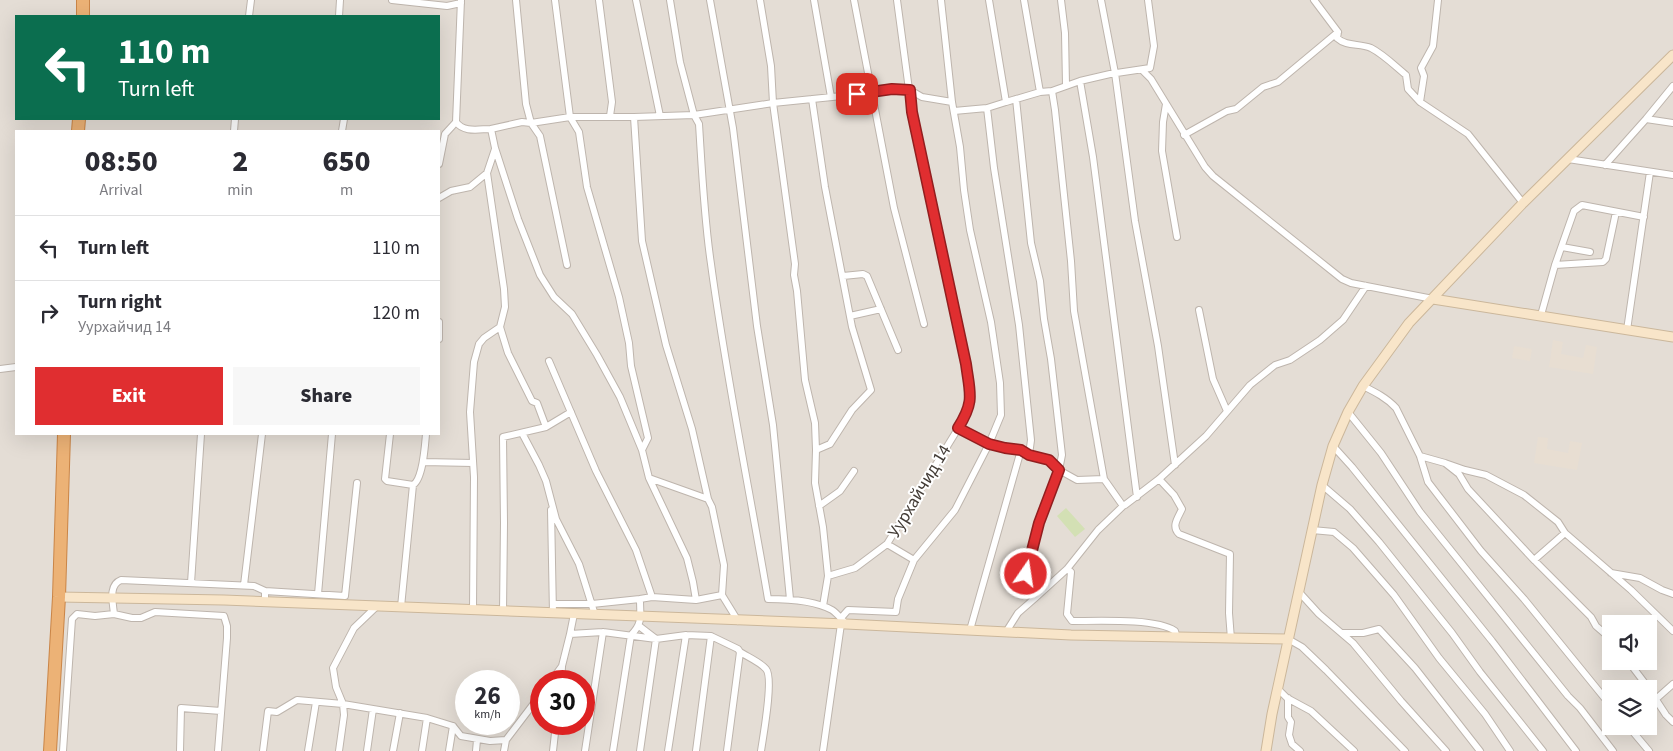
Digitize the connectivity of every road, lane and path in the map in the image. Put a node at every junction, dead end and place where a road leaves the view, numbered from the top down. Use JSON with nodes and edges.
{"nodes":[{"id":1,"x":84,"y":0,"type":"edge"},
{"id":2,"x":251,"y":0,"type":"edge"},
{"id":3,"x":340,"y":0,"type":"edge"},
{"id":4,"x":392,"y":0,"type":"edge"},
{"id":5,"x":516,"y":0,"type":"edge"},
{"id":6,"x":555,"y":0,"type":"edge"},
{"id":7,"x":599,"y":0,"type":"edge"},
{"id":8,"x":636,"y":0,"type":"edge"},
{"id":9,"x":670,"y":0,"type":"edge"},
{"id":10,"x":710,"y":0,"type":"edge"},
{"id":11,"x":760,"y":0,"type":"edge"},
{"id":12,"x":814,"y":0,"type":"edge"},
{"id":13,"x":854,"y":0,"type":"edge"},
{"id":14,"x":897,"y":0,"type":"edge"},
{"id":15,"x":941,"y":0,"type":"edge"},
{"id":16,"x":989,"y":0,"type":"edge"},
{"id":17,"x":1024,"y":0,"type":"edge"},
{"id":18,"x":1061,"y":0,"type":"edge"},
{"id":19,"x":1101,"y":0,"type":"edge"},
{"id":20,"x":1148,"y":0,"type":"edge"},
{"id":21,"x":1314,"y":0,"type":"edge"},
{"id":22,"x":1438,"y":0,"type":"edge"},
{"id":23,"x":461,"y":1,"type":"edge"},
{"id":24,"x":83,"y":15,"type":"edge"},
{"id":25,"x":249,"y":15,"type":"edge"},
{"id":26,"x":339,"y":15,"type":"edge"},
{"id":27,"x":1338,"y":32,"type":"junction"},
{"id":28,"x":1673,"y":54,"type":"edge"},
{"id":29,"x":1142,"y":70,"type":"junction"},
{"id":30,"x":1115,"y":74,"type":"junction"},
{"id":31,"x":1080,"y":81,"type":"junction"},
{"id":32,"x":1066,"y":85,"type":"junction"},
{"id":33,"x":1673,"y":86,"type":"edge"},
{"id":34,"x":910,"y":90,"type":"junction"},
{"id":35,"x":1052,"y":90,"type":"junction"},
{"id":36,"x":872,"y":91,"type":"junction"},
{"id":37,"x":1040,"y":92,"type":"junction"},
{"id":38,"x":831,"y":97,"type":"junction"},
{"id":39,"x":812,"y":99,"type":"junction"},
{"id":40,"x":1016,"y":99,"type":"junction"},
{"id":41,"x":773,"y":102,"type":"junction"},
{"id":42,"x":952,"y":102,"type":"junction"},
{"id":43,"x":1006,"y":102,"type":"junction"},
{"id":44,"x":1420,"y":102,"type":"junction"},
{"id":45,"x":1166,"y":104,"type":"junction"},
{"id":46,"x":728,"y":108,"type":"junction"},
{"id":47,"x":987,"y":108,"type":"junction"},
{"id":48,"x":954,"y":111,"type":"junction"},
{"id":49,"x":694,"y":115,"type":"junction"},
{"id":50,"x":610,"y":116,"type":"junction"},
{"id":51,"x":660,"y":116,"type":"junction"},
{"id":52,"x":570,"y":117,"type":"junction"},
{"id":53,"x":634,"y":117,"type":"junction"},
{"id":54,"x":1646,"y":119,"type":"junction"},
{"id":55,"x":456,"y":122,"type":"junction"},
{"id":56,"x":531,"y":123,"type":"junction"},
{"id":57,"x":1673,"y":124,"type":"edge"},
{"id":58,"x":491,"y":129,"type":"junction"},
{"id":59,"x":1184,"y":134,"type":"junction"},
{"id":60,"x":495,"y":148,"type":"junction"},
{"id":61,"x":440,"y":159,"type":"edge"},
{"id":62,"x":1568,"y":159,"type":"junction"},
{"id":63,"x":1605,"y":165,"type":"junction"},
{"id":64,"x":1650,"y":172,"type":"junction"},
{"id":65,"x":487,"y":173,"type":"junction"},
{"id":66,"x":1673,"y":176,"type":"edge"},
{"id":67,"x":440,"y":197,"type":"edge"},
{"id":68,"x":1523,"y":203,"type":"junction"},
{"id":69,"x":1616,"y":212,"type":"junction"},
{"id":70,"x":1644,"y":217,"type":"junction"},
{"id":71,"x":1177,"y":238,"type":"dead end"},
{"id":72,"x":1562,"y":247,"type":"junction"},
{"id":73,"x":1590,"y":252,"type":"dead end"},
{"id":74,"x":568,"y":265,"type":"dead end"},
{"id":75,"x":1555,"y":265,"type":"junction"},
{"id":76,"x":843,"y":276,"type":"junction"},
{"id":77,"x":1366,"y":286,"type":"junction"},
{"id":78,"x":1433,"y":299,"type":"junction"},
{"id":79,"x":881,"y":309,"type":"junction"},
{"id":80,"x":1199,"y":310,"type":"dead end"},
{"id":81,"x":850,"y":316,"type":"junction"},
{"id":82,"x":1541,"y":316,"type":"junction"},
{"id":83,"x":924,"y":324,"type":"dead end"},
{"id":84,"x":500,"y":327,"type":"junction"},
{"id":85,"x":1627,"y":330,"type":"junction"},
{"id":86,"x":1673,"y":337,"type":"edge"},
{"id":87,"x":898,"y":350,"type":"dead end"},
{"id":88,"x":549,"y":361,"type":"dead end"},
{"id":89,"x":15,"y":367,"type":"edge"},
{"id":90,"x":0,"y":369,"type":"edge"},
{"id":91,"x":1363,"y":386,"type":"junction"},
{"id":92,"x":1227,"y":411,"type":"junction"},
{"id":93,"x":571,"y":412,"type":"junction"},
{"id":94,"x":1348,"y":412,"type":"junction"},
{"id":95,"x":546,"y":427,"type":"junction"},
{"id":96,"x":958,"y":428,"type":"junction"},
{"id":97,"x":522,"y":432,"type":"junction"},
{"id":98,"x":64,"y":435,"type":"edge"},
{"id":99,"x":201,"y":435,"type":"edge"},
{"id":100,"x":262,"y":435,"type":"edge"},
{"id":101,"x":332,"y":435,"type":"edge"},
{"id":102,"x":390,"y":435,"type":"edge"},
{"id":103,"x":426,"y":435,"type":"edge"},
{"id":104,"x":989,"y":444,"type":"junction"},
{"id":105,"x":1333,"y":446,"type":"junction"},
{"id":106,"x":642,"y":450,"type":"junction"},
{"id":107,"x":816,"y":450,"type":"junction"},
{"id":108,"x":1021,"y":450,"type":"junction"},
{"id":109,"x":1029,"y":455,"type":"junction"},
{"id":110,"x":1420,"y":456,"type":"junction"},
{"id":111,"x":422,"y":462,"type":"junction"},
{"id":112,"x":474,"y":463,"type":"junction"},
{"id":113,"x":1445,"y":463,"type":"junction"},
{"id":114,"x":1175,"y":465,"type":"junction"},
{"id":115,"x":1059,"y":470,"type":"junction"},
{"id":116,"x":854,"y":471,"type":"dead end"},
{"id":117,"x":649,"y":478,"type":"junction"},
{"id":118,"x":1159,"y":479,"type":"junction"},
{"id":119,"x":1104,"y":480,"type":"junction"},
{"id":120,"x":356,"y":483,"type":"dead end"},
{"id":121,"x":1322,"y":484,"type":"junction"},
{"id":122,"x":413,"y":485,"type":"junction"},
{"id":123,"x":1137,"y":496,"type":"junction"},
{"id":124,"x":551,"y":498,"type":"junction"},
{"id":125,"x":708,"y":499,"type":"junction"},
{"id":126,"x":819,"y":506,"type":"junction"},
{"id":127,"x":1123,"y":506,"type":"junction"},
{"id":128,"x":1312,"y":530,"type":"junction"},
{"id":129,"x":1565,"y":533,"type":"junction"},
{"id":130,"x":887,"y":544,"type":"junction"},
{"id":131,"x":914,"y":560,"type":"junction"},
{"id":132,"x":1534,"y":560,"type":"junction"},
{"id":133,"x":1067,"y":569,"type":"junction"},
{"id":134,"x":1611,"y":573,"type":"junction"},
{"id":135,"x":828,"y":576,"type":"junction"},
{"id":136,"x":191,"y":583,"type":"junction"},
{"id":137,"x":244,"y":585,"type":"junction"},
{"id":138,"x":265,"y":591,"type":"junction"},
{"id":139,"x":1299,"y":592,"type":"junction"},
{"id":140,"x":318,"y":594,"type":"junction"},
{"id":141,"x":1673,"y":594,"type":"edge"},
{"id":142,"x":722,"y":595,"type":"junction"},
{"id":143,"x":58,"y":597,"type":"junction"},
{"id":144,"x":652,"y":597,"type":"junction"},
{"id":145,"x":113,"y":598,"type":"junction"},
{"id":146,"x":640,"y":599,"type":"junction"},
{"id":147,"x":790,"y":599,"type":"junction"},
{"id":148,"x":1034,"y":599,"type":"junction"},
{"id":149,"x":696,"y":600,"type":"junction"},
{"id":150,"x":265,"y":602,"type":"junction"},
{"id":151,"x":553,"y":604,"type":"junction"},
{"id":152,"x":592,"y":604,"type":"junction"},
{"id":153,"x":377,"y":606,"type":"junction"},
{"id":154,"x":823,"y":606,"type":"junction"},
{"id":155,"x":401,"y":607,"type":"junction"},
{"id":156,"x":473,"y":610,"type":"junction"},
{"id":157,"x":503,"y":612,"type":"junction"},
{"id":158,"x":114,"y":614,"type":"junction"},
{"id":159,"x":553,"y":614,"type":"junction"},
{"id":160,"x":574,"y":614,"type":"junction"},
{"id":161,"x":596,"y":615,"type":"junction"},
{"id":162,"x":738,"y":621,"type":"junction"},
{"id":163,"x":640,"y":622,"type":"junction"},
{"id":164,"x":843,"y":622,"type":"junction"},
{"id":165,"x":57,"y":629,"type":"junction"},
{"id":166,"x":970,"y":630,"type":"junction"},
{"id":167,"x":1602,"y":631,"type":"edge"},
{"id":168,"x":1673,"y":631,"type":"edge"},
{"id":169,"x":603,"y":632,"type":"junction"},
{"id":170,"x":1006,"y":632,"type":"junction"},
{"id":171,"x":1342,"y":633,"type":"junction"},
{"id":172,"x":70,"y":634,"type":"junction"},
{"id":173,"x":570,"y":634,"type":"junction"},
{"id":174,"x":630,"y":635,"type":"junction"},
{"id":175,"x":686,"y":635,"type":"junction"},
{"id":176,"x":711,"y":636,"type":"junction"},
{"id":177,"x":1176,"y":638,"type":"junction"},
{"id":178,"x":656,"y":639,"type":"junction"},
{"id":179,"x":1231,"y":639,"type":"junction"},
{"id":180,"x":1288,"y":639,"type":"junction"},
{"id":181,"x":740,"y":652,"type":"junction"},
{"id":182,"x":562,"y":666,"type":"junction"},
{"id":183,"x":559,"y":670,"type":"edge"},
{"id":184,"x":562,"y":670,"type":"edge"},
{"id":185,"x":1673,"y":684,"type":"edge"},
{"id":186,"x":1278,"y":689,"type":"junction"},
{"id":187,"x":1602,"y":695,"type":"edge"},
{"id":188,"x":1288,"y":698,"type":"junction"},
{"id":189,"x":1657,"y":698,"type":"edge"},
{"id":190,"x":1657,"y":701,"type":"edge"},
{"id":191,"x":316,"y":702,"type":"junction"},
{"id":192,"x":343,"y":704,"type":"junction"},
{"id":193,"x":530,"y":708,"type":"edge"},
{"id":194,"x":373,"y":709,"type":"junction"},
{"id":195,"x":59,"y":711,"type":"junction"},
{"id":196,"x":221,"y":712,"type":"junction"},
{"id":197,"x":400,"y":713,"type":"junction"},
{"id":198,"x":427,"y":718,"type":"junction"},
{"id":199,"x":1673,"y":722,"type":"edge"},
{"id":200,"x":453,"y":726,"type":"junction"},
{"id":201,"x":555,"y":735,"type":"edge"},
{"id":202,"x":1636,"y":735,"type":"edge"},
{"id":203,"x":1290,"y":739,"type":"junction"},
{"id":204,"x":477,"y":740,"type":"junction"},
{"id":205,"x":506,"y":740,"type":"junction"},
{"id":206,"x":50,"y":751,"type":"edge"},
{"id":207,"x":63,"y":751,"type":"edge"},
{"id":208,"x":180,"y":751,"type":"edge"},
{"id":209,"x":218,"y":751,"type":"edge"},
{"id":210,"x":263,"y":751,"type":"edge"},
{"id":211,"x":308,"y":751,"type":"edge"},
{"id":212,"x":339,"y":751,"type":"edge"},
{"id":213,"x":367,"y":751,"type":"edge"},
{"id":214,"x":393,"y":751,"type":"edge"},
{"id":215,"x":422,"y":751,"type":"edge"},
{"id":216,"x":448,"y":751,"type":"edge"},
{"id":217,"x":476,"y":751,"type":"edge"},
{"id":218,"x":504,"y":751,"type":"edge"},
{"id":219,"x":553,"y":751,"type":"edge"},
{"id":220,"x":585,"y":751,"type":"edge"},
{"id":221,"x":613,"y":751,"type":"edge"},
{"id":222,"x":640,"y":751,"type":"edge"},
{"id":223,"x":668,"y":751,"type":"edge"},
{"id":224,"x":696,"y":751,"type":"edge"},
{"id":225,"x":727,"y":751,"type":"edge"},
{"id":226,"x":761,"y":751,"type":"edge"},
{"id":227,"x":823,"y":751,"type":"edge"},
{"id":228,"x":1266,"y":751,"type":"edge"},
{"id":229,"x":1287,"y":751,"type":"edge"},
{"id":230,"x":1300,"y":751,"type":"edge"},
{"id":231,"x":1354,"y":751,"type":"edge"},
{"id":232,"x":1405,"y":751,"type":"edge"},
{"id":233,"x":1446,"y":751,"type":"edge"},
{"id":234,"x":1480,"y":751,"type":"edge"},
{"id":235,"x":1510,"y":751,"type":"edge"},
{"id":236,"x":1543,"y":751,"type":"edge"},
{"id":237,"x":1576,"y":751,"type":"edge"},
{"id":238,"x":1613,"y":751,"type":"edge"},
{"id":239,"x":1649,"y":751,"type":"edge"}],
"edges":[{"from":1,"to":24,"type":"highway"},
{"from":2,"to":25,"type":"street"},
{"from":3,"to":26,"type":"street"},
{"from":4,"to":23,"type":"street"},
{"from":5,"to":56,"type":"street"},
{"from":6,"to":52,"type":"street"},
{"from":7,"to":50,"type":"street"},
{"from":8,"to":51,"type":"street"},
{"from":9,"to":49,"type":"street"},
{"from":10,"to":46,"type":"street"},
{"from":11,"to":41,"type":"street"},
{"from":12,"to":38,"type":"street"},
{"from":13,"to":36,"type":"street"},
{"from":14,"to":34,"type":"street","name":"Уурхайчид 14"},
{"from":15,"to":42,"type":"street"},
{"from":16,"to":43,"type":"street"},
{"from":17,"to":37,"type":"street"},
{"from":18,"to":32,"type":"street"},
{"from":19,"to":30,"type":"street"},
{"from":20,"to":29,"type":"street"},
{"from":21,"to":27,"type":"street"},
{"from":22,"to":44,"type":"street"},
{"from":23,"to":55,"type":"street"},
{"from":27,"to":44,"type":"street"},
{"from":27,"to":59,"type":"street"},
{"from":28,"to":62,"type":"main road"},
{"from":29,"to":30,"type":"street"},
{"from":29,"to":45,"type":"street"},
{"from":30,"to":31,"type":"street"},
{"from":30,"to":114,"type":"street"},
{"from":31,"to":32,"type":"street"},
{"from":31,"to":123,"type":"street"},
{"from":32,"to":35,"type":"street"},
{"from":33,"to":54,"type":"street"},
{"from":34,"to":36,"type":"street"},
{"from":34,"to":42,"type":"street"},
{"from":34,"to":96,"type":"street","name":"Уурхайчид 14"},
{"from":35,"to":37,"type":"street"},
{"from":35,"to":119,"type":"street"},
{"from":36,"to":38,"type":"street"},
{"from":36,"to":83,"type":"street"},
{"from":37,"to":40,"type":"street"},
{"from":38,"to":39,"type":"street"},
{"from":39,"to":41,"type":"street"},
{"from":39,"to":76,"type":"street"},
{"from":40,"to":43,"type":"street"},
{"from":40,"to":115,"type":"street"},
{"from":41,"to":46,"type":"street"},
{"from":41,"to":107,"type":"street"},
{"from":42,"to":48,"type":"street"},
{"from":43,"to":47,"type":"street"},
{"from":44,"to":68,"type":"street"},
{"from":45,"to":59,"type":"street"},
{"from":45,"to":71,"type":"street"},
{"from":46,"to":49,"type":"street"},
{"from":46,"to":147,"type":"street"},
{"from":47,"to":48,"type":"street"},
{"from":47,"to":109,"type":"street"},
{"from":48,"to":104,"type":"street"},
{"from":49,"to":51,"type":"street"},
{"from":49,"to":147,"type":"street"},
{"from":50,"to":52,"type":"street"},
{"from":50,"to":53,"type":"street"},
{"from":51,"to":53,"type":"street"},
{"from":52,"to":56,"type":"street"},
{"from":52,"to":106,"type":"street"},
{"from":53,"to":125,"type":"street"},
{"from":54,"to":57,"type":"street"},
{"from":54,"to":63,"type":"street"},
{"from":55,"to":58,"type":"street"},
{"from":55,"to":61,"type":"street"},
{"from":56,"to":58,"type":"street"},
{"from":56,"to":74,"type":"street"},
{"from":58,"to":60,"type":"street"},
{"from":59,"to":77,"type":"street"},
{"from":60,"to":65,"type":"street"},
{"from":60,"to":106,"type":"street"},
{"from":62,"to":63,"type":"street"},
{"from":62,"to":68,"type":"main road"},
{"from":63,"to":64,"type":"street"},
{"from":64,"to":66,"type":"street"},
{"from":64,"to":70,"type":"street"},
{"from":65,"to":67,"type":"street"},
{"from":65,"to":84,"type":"street"},
{"from":68,"to":78,"type":"main road"},
{"from":69,"to":70,"type":"street"},
{"from":69,"to":72,"type":"street"},
{"from":69,"to":75,"type":"street"},
{"from":70,"to":85,"type":"street"},
{"from":72,"to":73,"type":"street"},
{"from":72,"to":75,"type":"street"},
{"from":75,"to":82,"type":"street"},
{"from":76,"to":79,"type":"street"},
{"from":76,"to":81,"type":"street"},
{"from":77,"to":78,"type":"street"},
{"from":77,"to":92,"type":"street"},
{"from":78,"to":82,"type":"main road"},
{"from":78,"to":91,"type":"main road"},
{"from":79,"to":81,"type":"street"},
{"from":79,"to":87,"type":"street"},
{"from":80,"to":92,"type":"street"},
{"from":81,"to":107,"type":"street"},
{"from":82,"to":85,"type":"main road"},
{"from":84,"to":95,"type":"street"},
{"from":84,"to":112,"type":"street"},
{"from":85,"to":86,"type":"main road"},
{"from":88,"to":93,"type":"street"},
{"from":89,"to":90,"type":"street"},
{"from":91,"to":94,"type":"main road"},
{"from":91,"to":110,"type":"street"},
{"from":92,"to":114,"type":"street"},
{"from":93,"to":95,"type":"street"},
{"from":93,"to":144,"type":"street"},
{"from":94,"to":105,"type":"main road"},
{"from":94,"to":238,"type":"street"},
{"from":95,"to":97,"type":"street"},
{"from":96,"to":104,"type":"street"},
{"from":96,"to":130,"type":"street","name":"Уурхайчид 14"},
{"from":97,"to":124,"type":"street"},
{"from":97,"to":157,"type":"street"},
{"from":98,"to":143,"type":"highway"},
{"from":99,"to":136,"type":"street"},
{"from":100,"to":137,"type":"street"},
{"from":101,"to":140,"type":"street"},
{"from":102,"to":122,"type":"street"},
{"from":103,"to":111,"type":"street"},
{"from":104,"to":108,"type":"street"},
{"from":104,"to":131,"type":"street"},
{"from":105,"to":121,"type":"main road"},
{"from":105,"to":237,"type":"street"},
{"from":106,"to":117,"type":"street"},
{"from":107,"to":126,"type":"street"},
{"from":108,"to":109,"type":"street"},
{"from":108,"to":166,"type":"street"},
{"from":109,"to":115,"type":"street"},
{"from":110,"to":113,"type":"street"},
{"from":110,"to":187,"type":"street"},
{"from":111,"to":112,"type":"street"},
{"from":111,"to":122,"type":"street"},
{"from":112,"to":156,"type":"street"},
{"from":113,"to":129,"type":"street"},
{"from":113,"to":132,"type":"street"},
{"from":114,"to":118,"type":"street"},
{"from":115,"to":119,"type":"street"},
{"from":115,"to":148,"type":"street"},
{"from":116,"to":126,"type":"street"},
{"from":117,"to":125,"type":"street"},
{"from":117,"to":149,"type":"street"},
{"from":118,"to":123,"type":"street"},
{"from":118,"to":179,"type":"street"},
{"from":119,"to":127,"type":"street"},
{"from":120,"to":140,"type":"street"},
{"from":121,"to":128,"type":"main road"},
{"from":121,"to":236,"type":"street"},
{"from":122,"to":155,"type":"street"},
{"from":123,"to":127,"type":"street"},
{"from":124,"to":151,"type":"street"},
{"from":124,"to":152,"type":"street"},
{"from":125,"to":142,"type":"street"},
{"from":126,"to":135,"type":"street"},
{"from":127,"to":133,"type":"street"},
{"from":128,"to":139,"type":"main road"},
{"from":128,"to":235,"type":"street"},
{"from":129,"to":132,"type":"street"},
{"from":129,"to":134,"type":"street"},
{"from":130,"to":131,"type":"street"},
{"from":130,"to":135,"type":"street"},
{"from":131,"to":164,"type":"street"},
{"from":132,"to":167,"type":"street"},
{"from":133,"to":148,"type":"street"},
{"from":133,"to":177,"type":"street"},
{"from":134,"to":141,"type":"street"},
{"from":134,"to":168,"type":"street"},
{"from":135,"to":154,"type":"street"},
{"from":136,"to":137,"type":"street"},
{"from":136,"to":145,"type":"street"},
{"from":137,"to":138,"type":"street"},
{"from":138,"to":140,"type":"street"},
{"from":138,"to":150,"type":"street"},
{"from":139,"to":171,"type":"street"},
{"from":139,"to":180,"type":"main road"},
{"from":142,"to":149,"type":"street"},
{"from":142,"to":162,"type":"street"},
{"from":143,"to":145,"type":"main road"},
{"from":143,"to":165,"type":"highway"},
{"from":144,"to":146,"type":"street"},
{"from":144,"to":149,"type":"street"},
{"from":145,"to":150,"type":"main road"},
{"from":145,"to":158,"type":"street"},
{"from":146,"to":152,"type":"street"},
{"from":146,"to":163,"type":"street"},
{"from":147,"to":154,"type":"street"},
{"from":148,"to":170,"type":"street"},
{"from":150,"to":153,"type":"main road"},
{"from":151,"to":152,"type":"street"},
{"from":151,"to":159,"type":"street"},
{"from":152,"to":161,"type":"street"},
{"from":153,"to":155,"type":"main road"},
{"from":153,"to":192,"type":"street"},
{"from":154,"to":164,"type":"street"},
{"from":155,"to":156,"type":"main road"},
{"from":156,"to":157,"type":"main road"},
{"from":157,"to":159,"type":"main road"},
{"from":158,"to":172,"type":"street"},
{"from":158,"to":196,"type":"street"},
{"from":159,"to":160,"type":"main road"},
{"from":160,"to":161,"type":"main road"},
{"from":160,"to":173,"type":"street"},
{"from":161,"to":163,"type":"main road"},
{"from":162,"to":163,"type":"main road"},
{"from":162,"to":164,"type":"main road"},
{"from":163,"to":174,"type":"street"},
{"from":163,"to":178,"type":"street"},
{"from":164,"to":166,"type":"main road"},
{"from":164,"to":227,"type":"street"},
{"from":165,"to":172,"type":"street"},
{"from":165,"to":195,"type":"highway"},
{"from":166,"to":170,"type":"main road"},
{"from":169,"to":173,"type":"street"},
{"from":169,"to":174,"type":"street"},
{"from":169,"to":220,"type":"street"},
{"from":170,"to":177,"type":"main road"},
{"from":171,"to":233,"type":"street"},
{"from":171,"to":234,"type":"street"},
{"from":172,"to":195,"type":"street"},
{"from":173,"to":182,"type":"street"},
{"from":174,"to":178,"type":"street"},
{"from":174,"to":221,"type":"street"},
{"from":175,"to":176,"type":"street"},
{"from":175,"to":178,"type":"street"},
{"from":175,"to":223,"type":"street"},
{"from":176,"to":181,"type":"street"},
{"from":176,"to":224,"type":"street"},
{"from":177,"to":179,"type":"main road"},
{"from":178,"to":222,"type":"street"},
{"from":179,"to":180,"type":"main road"},
{"from":180,"to":186,"type":"main road"},
{"from":180,"to":232,"type":"street"},
{"from":181,"to":225,"type":"street"},
{"from":181,"to":226,"type":"street"},
{"from":182,"to":183,"type":"street"},
{"from":182,"to":184,"type":"street"},
{"from":185,"to":189,"type":"street"},
{"from":186,"to":188,"type":"street"},
{"from":186,"to":228,"type":"main road"},
{"from":188,"to":203,"type":"street"},
{"from":188,"to":231,"type":"street"},
{"from":190,"to":199,"type":"street"},
{"from":191,"to":192,"type":"street"},
{"from":191,"to":210,"type":"street"},
{"from":191,"to":211,"type":"street"},
{"from":192,"to":194,"type":"street"},
{"from":192,"to":212,"type":"street"},
{"from":193,"to":205,"type":"street"},
{"from":194,"to":197,"type":"street"},
{"from":194,"to":213,"type":"street"},
{"from":195,"to":206,"type":"highway"},
{"from":195,"to":207,"type":"street"},
{"from":196,"to":208,"type":"street"},
{"from":196,"to":209,"type":"street"},
{"from":197,"to":198,"type":"street"},
{"from":197,"to":214,"type":"street"},
{"from":198,"to":200,"type":"street"},
{"from":198,"to":215,"type":"street"},
{"from":200,"to":204,"type":"street"},
{"from":200,"to":216,"type":"street"},
{"from":201,"to":219,"type":"street"},
{"from":202,"to":239,"type":"street"},
{"from":203,"to":229,"type":"street"},
{"from":203,"to":230,"type":"street"},
{"from":204,"to":205,"type":"street"},
{"from":204,"to":217,"type":"street"},
{"from":205,"to":218,"type":"street"}]}
